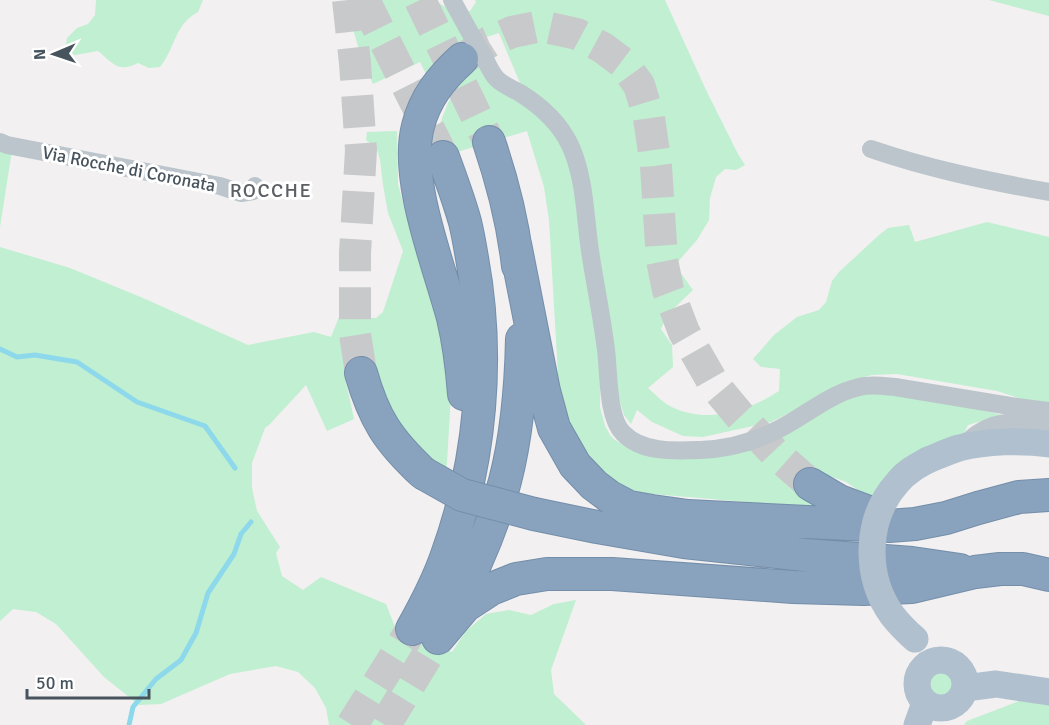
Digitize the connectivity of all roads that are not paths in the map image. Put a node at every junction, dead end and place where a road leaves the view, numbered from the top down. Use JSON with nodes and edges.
{"nodes":[{"id":1,"x":452,"y":0,"type":"edge"},
{"id":2,"x":462,"y":59,"type":"tunnel mouth"},
{"id":3,"x":0,"y":142,"type":"edge"},
{"id":4,"x":489,"y":142,"type":"tunnel mouth"},
{"id":5,"x":871,"y":149,"type":"dead end"},
{"id":6,"x":443,"y":157,"type":"tunnel mouth"},
{"id":7,"x":255,"y":186,"type":"dead end"},
{"id":8,"x":1049,"y":192,"type":"edge"},
{"id":9,"x":515,"y":244,"type":"junction"},
{"id":10,"x":361,"y":373,"type":"tunnel mouth"},
{"id":11,"x":1049,"y":411,"type":"edge"},
{"id":12,"x":1049,"y":426,"type":"edge"},
{"id":13,"x":1049,"y":444,"type":"edge"},
{"id":14,"x":960,"y":448,"type":"junction"},
{"id":15,"x":470,"y":474,"type":"junction"},
{"id":16,"x":810,"y":484,"type":"tunnel mouth"},
{"id":17,"x":1049,"y":495,"type":"edge"},
{"id":18,"x":915,"y":524,"type":"junction"},
{"id":19,"x":975,"y":572,"type":"junction"},
{"id":20,"x":1049,"y":575,"type":"edge"},
{"id":21,"x":425,"y":633,"type":"junction"},
{"id":22,"x":926,"y":664,"type":"junction"},
{"id":23,"x":965,"y":688,"type":"junction"},
{"id":24,"x":1049,"y":692,"type":"edge"},
{"id":25,"x":930,"y":715,"type":"edge"}],
"edges":[{"from":1,"to":11,"type":"street"},
{"from":2,"to":15,"type":"highway"},
{"from":3,"to":7,"type":"street","name":"Via Rocche di Coronata"},
{"from":4,"to":9,"type":"highway"},
{"from":5,"to":8,"type":"street"},
{"from":6,"to":15,"type":"highway"},
{"from":9,"to":18,"type":"highway"},
{"from":9,"to":21,"type":"highway"},
{"from":10,"to":19,"type":"highway","bridge":true},
{"from":12,"to":14,"type":"street"},
{"from":13,"to":14,"type":"main road"},
{"from":14,"to":22,"type":"main road","bridge":true},
{"from":15,"to":21,"type":"highway"},
{"from":16,"to":18,"type":"highway"},
{"from":17,"to":18,"type":"highway"},
{"from":19,"to":20,"type":"highway"},
{"from":19,"to":21,"type":"highway"},
{"from":22,"to":23,"type":"main road"},
{"from":22,"to":25,"type":"main road"},
{"from":23,"to":24,"type":"main road"},
{"from":23,"to":25,"type":"main road"}]}
